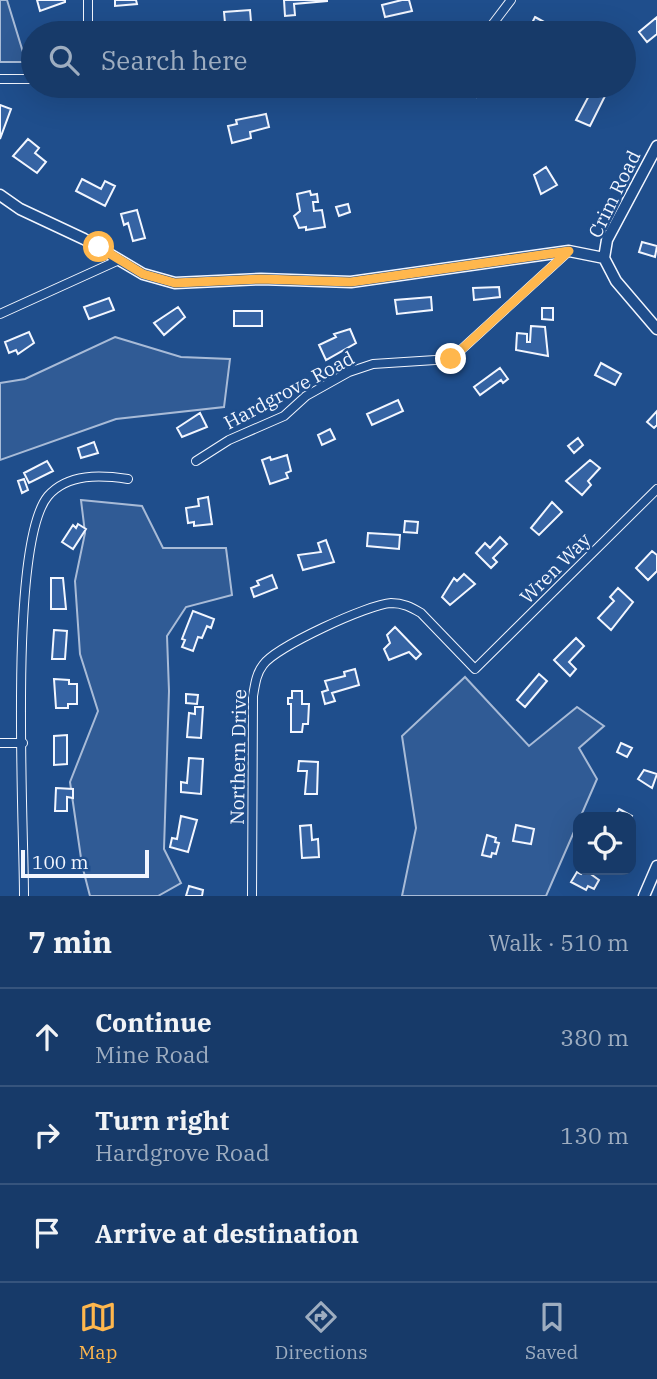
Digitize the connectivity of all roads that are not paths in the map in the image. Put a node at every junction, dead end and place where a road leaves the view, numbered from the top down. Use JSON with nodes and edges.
{"nodes":[{"id":1,"x":88,"y":0,"type":"edge"},
{"id":2,"x":511,"y":0,"type":"edge"},
{"id":3,"x":88,"y":21,"type":"edge"},
{"id":4,"x":495,"y":21,"type":"edge"},
{"id":5,"x":0,"y":79,"type":"edge"},
{"id":6,"x":21,"y":79,"type":"edge"},
{"id":7,"x":657,"y":146,"type":"edge"},
{"id":8,"x":0,"y":195,"type":"edge"},
{"id":9,"x":569,"y":251,"type":"junction"},
{"id":10,"x":604,"y":258,"type":"junction"},
{"id":11,"x":120,"y":260,"type":"junction"},
{"id":12,"x":0,"y":314,"type":"edge"},
{"id":13,"x":656,"y":327,"type":"edge"},
{"id":14,"x":196,"y":461,"type":"dead end"},
{"id":15,"x":128,"y":479,"type":"dead end"},
{"id":16,"x":657,"y":489,"type":"edge"},
{"id":17,"x":475,"y":668,"type":"joint"},
{"id":18,"x":0,"y":743,"type":"edge"},
{"id":19,"x":23,"y":743,"type":"junction"},
{"id":20,"x":657,"y":866,"type":"edge"},
{"id":21,"x":24,"y":896,"type":"edge"},
{"id":22,"x":252,"y":896,"type":"edge"},
{"id":23,"x":644,"y":896,"type":"edge"}],
"edges":[{"from":1,"to":3,"type":"street"},
{"from":2,"to":4,"type":"street"},
{"from":5,"to":6,"type":"street"},
{"from":7,"to":10,"type":"street","name":"Crim Road"},
{"from":8,"to":11,"type":"street"},
{"from":9,"to":10,"type":"street"},
{"from":9,"to":11,"type":"street"},
{"from":9,"to":14,"type":"street","name":"Hardgrove Road"},
{"from":10,"to":13,"type":"street"},
{"from":11,"to":12,"type":"street"},
{"from":15,"to":19,"type":"street"},
{"from":16,"to":17,"type":"street","name":"Wren Way"},
{"from":17,"to":22,"type":"street","name":"Northern Drive"},
{"from":18,"to":19,"type":"street"},
{"from":19,"to":21,"type":"street"},
{"from":20,"to":23,"type":"street"}]}
